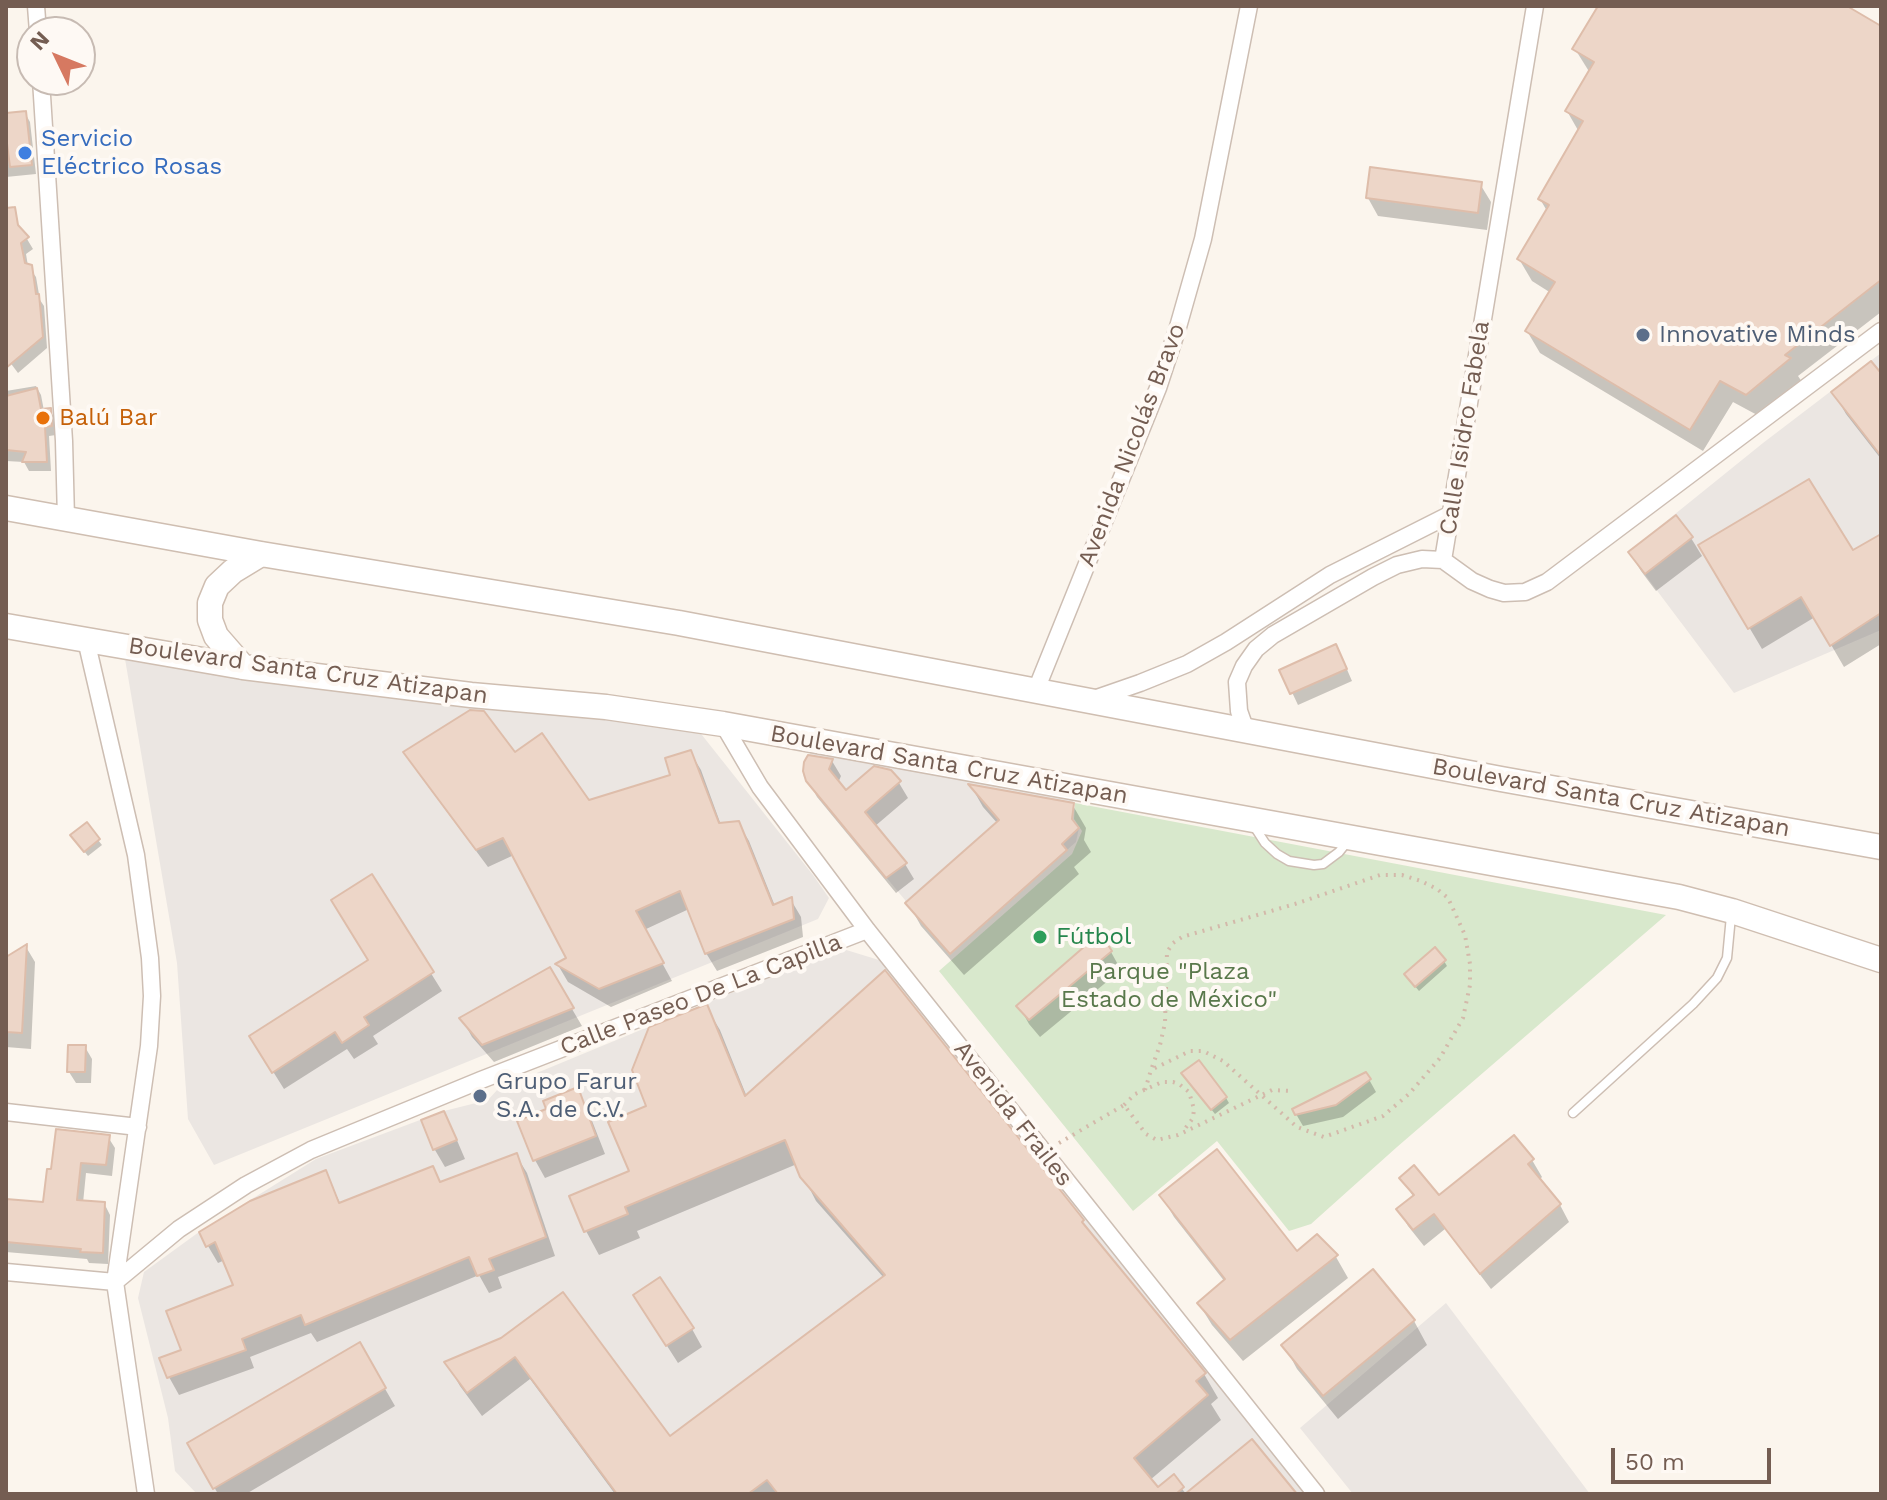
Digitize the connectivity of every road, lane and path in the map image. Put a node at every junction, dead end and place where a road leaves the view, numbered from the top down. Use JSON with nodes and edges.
{"nodes":[{"id":1,"x":1249,"y":6,"type":"edge"},
{"id":2,"x":1535,"y":6,"type":"edge"},
{"id":3,"x":42,"y":96,"type":"edge"},
{"id":4,"x":1881,"y":331,"type":"edge"},
{"id":5,"x":6,"y":508,"type":"edge"},
{"id":6,"x":1451,"y":514,"type":"junction"},
{"id":7,"x":66,"y":519,"type":"junction"},
{"id":8,"x":261,"y":554,"type":"junction"},
{"id":9,"x":1443,"y":560,"type":"junction"},
{"id":10,"x":6,"y":626,"type":"edge"},
{"id":11,"x":86,"y":640,"type":"junction"},
{"id":12,"x":243,"y":667,"type":"junction"},
{"id":13,"x":1036,"y":690,"type":"junction"},
{"id":14,"x":1087,"y":701,"type":"junction"},
{"id":15,"x":723,"y":724,"type":"junction"},
{"id":16,"x":1246,"y":731,"type":"junction"},
{"id":17,"x":1249,"y":819,"type":"junction"},
{"id":18,"x":1351,"y":837,"type":"junction"},
{"id":19,"x":1881,"y":847,"type":"edge"},
{"id":20,"x":1732,"y":911,"type":"junction"},
{"id":21,"x":867,"y":930,"type":"junction"},
{"id":22,"x":1881,"y":960,"type":"edge"},
{"id":23,"x":1151,"y":1070,"type":"junction"},
{"id":24,"x":1145,"y":1090,"type":"junction"},
{"id":25,"x":1293,"y":1091,"type":"dead end"},
{"id":26,"x":1262,"y":1094,"type":"junction"},
{"id":27,"x":1124,"y":1105,"type":"junction"},
{"id":28,"x":6,"y":1112,"type":"edge"},
{"id":29,"x":1573,"y":1113,"type":"dead end"},
{"id":30,"x":138,"y":1127,"type":"junction"},
{"id":31,"x":1178,"y":1135,"type":"junction"},
{"id":32,"x":1043,"y":1152,"type":"junction"},
{"id":33,"x":6,"y":1272,"type":"edge"},
{"id":34,"x":115,"y":1282,"type":"junction"},
{"id":35,"x":146,"y":1494,"type":"edge"},
{"id":36,"x":1316,"y":1494,"type":"edge"}],
"edges":[{"from":1,"to":13,"type":"street","name":"Avenida Nicolás Bravo"},
{"from":2,"to":6,"type":"street","name":"Calle Isidro Fabela"},
{"from":3,"to":7,"type":"street"},
{"from":4,"to":9,"type":"street","name":"Calle Isidro Fabela"},
{"from":5,"to":7,"type":"main road","name":"Boulevard Santa Cruz Atizapan"},
{"from":6,"to":9,"type":"street","name":"Calle Isidro Fabela"},
{"from":6,"to":14,"type":"street"},
{"from":7,"to":8,"type":"main road","name":"Boulevard Santa Cruz Atizapan"},
{"from":8,"to":12,"type":"main road"},
{"from":8,"to":13,"type":"main road","name":"Boulevard Santa Cruz Atizapan"},
{"from":9,"to":16,"type":"street"},
{"from":10,"to":11,"type":"main road","name":"Boulevard Santa Cruz Atizapan"},
{"from":11,"to":12,"type":"main road","name":"Boulevard Santa Cruz Atizapan"},
{"from":11,"to":30,"type":"street"},
{"from":12,"to":15,"type":"main road","name":"Boulevard Santa Cruz Atizapan"},
{"from":13,"to":14,"type":"main road","name":"Boulevard Santa Cruz Atizapan"},
{"from":14,"to":16,"type":"main road","name":"Boulevard Santa Cruz Atizapan"},
{"from":15,"to":17,"type":"main road","name":"Boulevard Santa Cruz Atizapan"},
{"from":15,"to":21,"type":"street","name":"Avenida Frailes"},
{"from":16,"to":19,"type":"main road","name":"Boulevard Santa Cruz Atizapan"},
{"from":17,"to":18,"type":"main road","name":"Boulevard Santa Cruz Atizapan"},
{"from":17,"to":18,"type":"lane"},
{"from":18,"to":20,"type":"main road","name":"Boulevard Santa Cruz Atizapan"},
{"from":20,"to":22,"type":"main road","name":"Boulevard Santa Cruz Atizapan"},
{"from":20,"to":29,"type":"lane"},
{"from":21,"to":32,"type":"street","name":"Avenida Frailes"},
{"from":21,"to":34,"type":"street","name":"Calle Paseo De La Capilla"},
{"from":23,"to":24,"type":"path"},
{"from":23,"to":26,"type":"path"},
{"from":23,"to":26,"type":"path"},
{"from":24,"to":27,"type":"path"},
{"from":24,"to":31,"type":"path"},
{"from":25,"to":26,"type":"path"},
{"from":26,"to":31,"type":"path"},
{"from":27,"to":31,"type":"path"},
{"from":27,"to":32,"type":"path"},
{"from":28,"to":30,"type":"street"},
{"from":30,"to":34,"type":"street"},
{"from":32,"to":36,"type":"street","name":"Avenida Frailes"},
{"from":33,"to":34,"type":"street"},
{"from":34,"to":35,"type":"street"}]}
